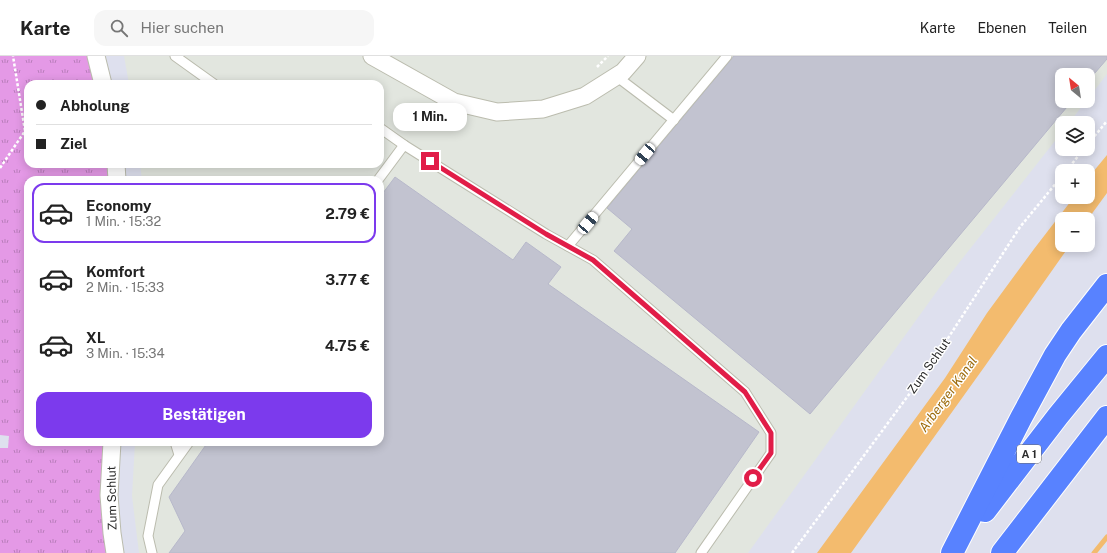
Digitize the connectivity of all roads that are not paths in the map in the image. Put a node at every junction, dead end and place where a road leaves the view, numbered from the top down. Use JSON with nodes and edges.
{"nodes":[{"id":1,"x":96,"y":56,"type":"edge"},
{"id":2,"x":175,"y":56,"type":"edge"},
{"id":3,"x":372,"y":56,"type":"edge"},
{"id":4,"x":637,"y":56,"type":"edge"},
{"id":5,"x":727,"y":56,"type":"edge"},
{"id":6,"x":616,"y":76,"type":"junction"},
{"id":7,"x":102,"y":80,"type":"edge"},
{"id":8,"x":208,"y":80,"type":"edge"},
{"id":9,"x":674,"y":120,"type":"junction"},
{"id":10,"x":384,"y":131,"type":"edge"},
{"id":11,"x":404,"y":145,"type":"junction"},
{"id":12,"x":381,"y":176,"type":"edge"},
{"id":13,"x":568,"y":246,"type":"junction"},
{"id":14,"x":1107,"y":285,"type":"edge"},
{"id":15,"x":1107,"y":356,"type":"edge"},
{"id":16,"x":1107,"y":417,"type":"edge"},
{"id":17,"x":112,"y":446,"type":"edge"},
{"id":18,"x":177,"y":446,"type":"edge"},
{"id":19,"x":186,"y":446,"type":"edge"},
{"id":20,"x":180,"y":455,"type":"junction"},
{"id":21,"x":115,"y":553,"type":"edge"},
{"id":22,"x":152,"y":553,"type":"edge"},
{"id":23,"x":701,"y":553,"type":"edge"},
{"id":24,"x":952,"y":553,"type":"edge"},
{"id":25,"x":1002,"y":553,"type":"edge"}],
"edges":[{"from":1,"to":7,"type":"street"},
{"from":2,"to":8,"type":"lane"},
{"from":3,"to":6,"type":"street"},
{"from":4,"to":6,"type":"street"},
{"from":5,"to":9,"type":"lane"},
{"from":6,"to":9,"type":"lane"},
{"from":9,"to":13,"type":"lane"},
{"from":10,"to":11,"type":"lane"},
{"from":11,"to":12,"type":"lane"},
{"from":11,"to":13,"type":"lane"},
{"from":13,"to":23,"type":"lane"},
{"from":14,"to":24,"type":"highway"},
{"from":15,"to":24,"type":"highway","number":"A 1"},
{"from":16,"to":25,"type":"highway"},
{"from":17,"to":21,"type":"street","name":"Zum Schlut"},
{"from":18,"to":20,"type":"lane"},
{"from":19,"to":20,"type":"lane"},
{"from":20,"to":22,"type":"lane"}]}
